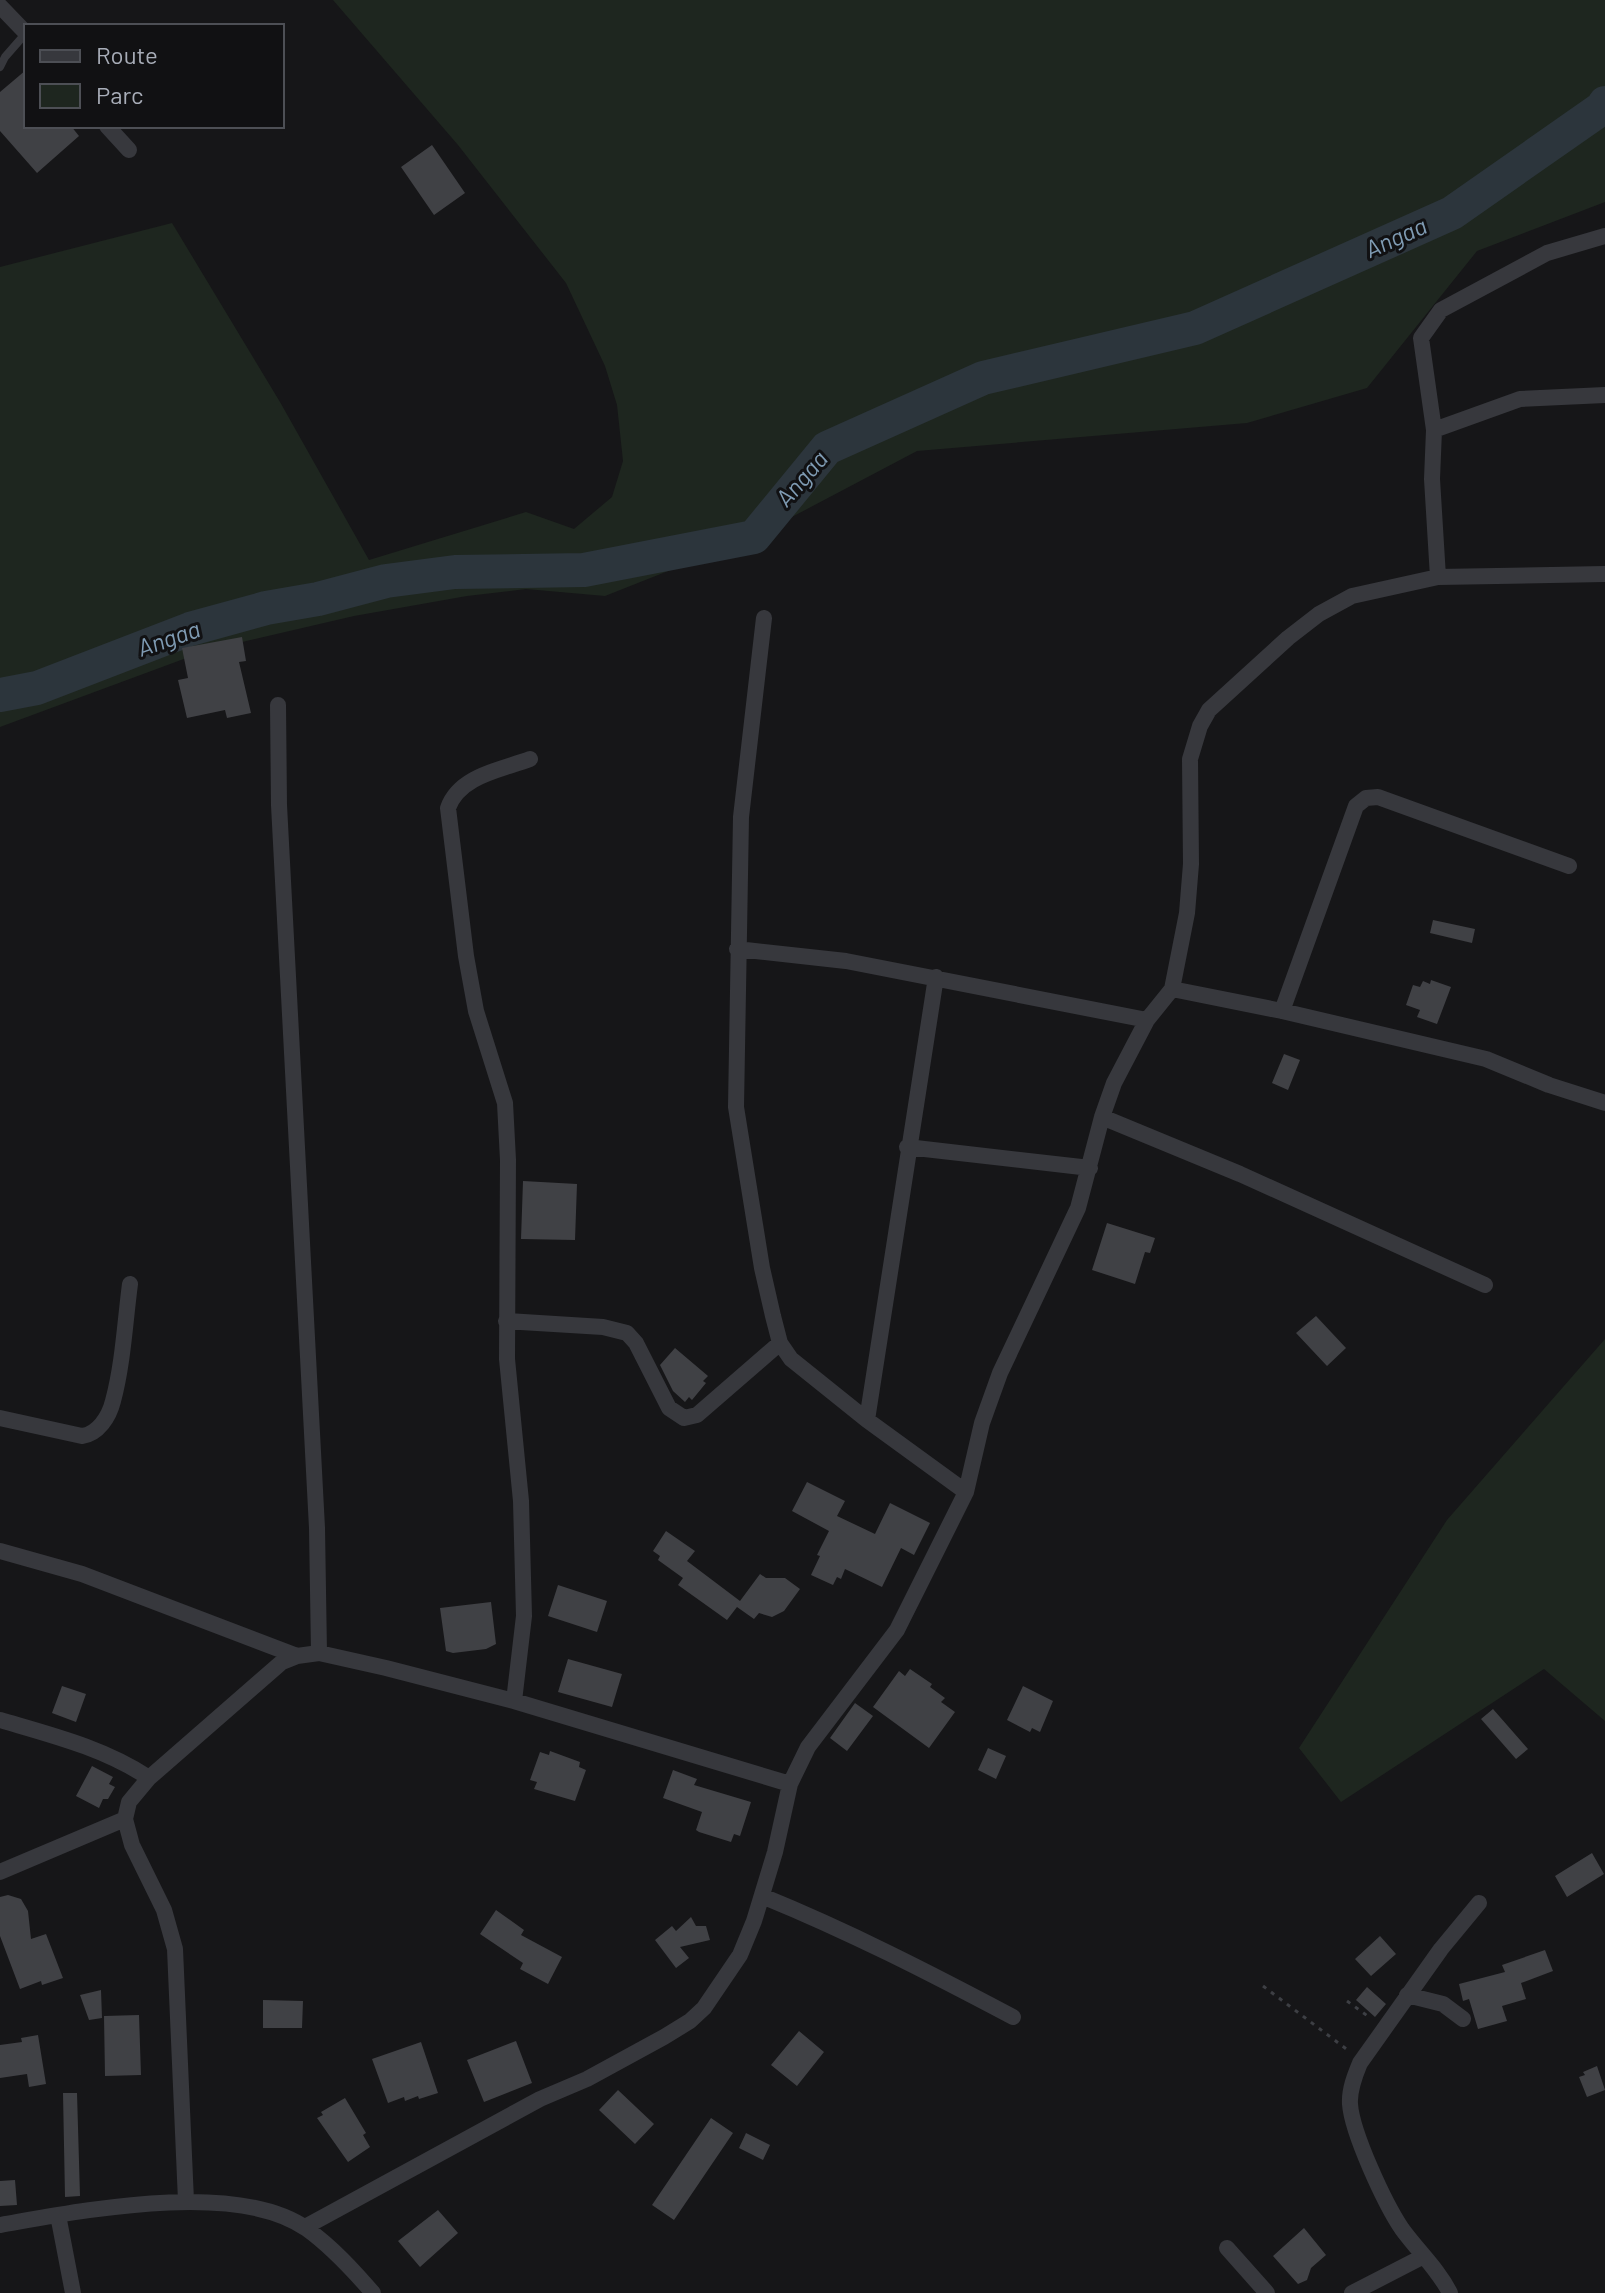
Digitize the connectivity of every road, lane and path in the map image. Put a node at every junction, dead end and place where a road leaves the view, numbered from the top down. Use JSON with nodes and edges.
{"nodes":[{"id":1,"x":0,"y":6,"type":"edge"},
{"id":2,"x":24,"y":31,"type":"edge"},
{"id":3,"x":24,"y":36,"type":"edge"},
{"id":4,"x":0,"y":67,"type":"edge"},
{"id":5,"x":109,"y":128,"type":"edge"},
{"id":6,"x":129,"y":150,"type":"dead end"},
{"id":7,"x":1605,"y":236,"type":"edge"},
{"id":8,"x":1605,"y":395,"type":"edge"},
{"id":9,"x":1434,"y":430,"type":"junction"},
{"id":10,"x":1605,"y":574,"type":"edge"},
{"id":11,"x":1438,"y":577,"type":"junction"},
{"id":12,"x":764,"y":618,"type":"dead end"},
{"id":13,"x":278,"y":705,"type":"dead end"},
{"id":14,"x":530,"y":759,"type":"dead end"},
{"id":15,"x":1569,"y":866,"type":"dead end"},
{"id":16,"x":737,"y":949,"type":"junction"},
{"id":17,"x":936,"y":977,"type":"junction"},
{"id":18,"x":1172,"y":989,"type":"junction"},
{"id":19,"x":1282,"y":1011,"type":"junction"},
{"id":20,"x":1147,"y":1020,"type":"junction"},
{"id":21,"x":1605,"y":1103,"type":"edge"},
{"id":22,"x":1102,"y":1117,"type":"junction"},
{"id":23,"x":907,"y":1147,"type":"junction"},
{"id":24,"x":1090,"y":1168,"type":"junction"},
{"id":25,"x":130,"y":1284,"type":"dead end"},
{"id":26,"x":1485,"y":1285,"type":"dead end"},
{"id":27,"x":506,"y":1321,"type":"junction"},
{"id":28,"x":780,"y":1343,"type":"junction"},
{"id":29,"x":0,"y":1418,"type":"edge"},
{"id":30,"x":867,"y":1420,"type":"junction"},
{"id":31,"x":966,"y":1492,"type":"junction"},
{"id":32,"x":0,"y":1551,"type":"edge"},
{"id":33,"x":319,"y":1653,"type":"junction"},
{"id":34,"x":297,"y":1656,"type":"junction"},
{"id":35,"x":514,"y":1701,"type":"junction"},
{"id":36,"x":0,"y":1720,"type":"edge"},
{"id":37,"x":149,"y":1778,"type":"junction"},
{"id":38,"x":790,"y":1784,"type":"junction"},
{"id":39,"x":125,"y":1819,"type":"junction"},
{"id":40,"x":0,"y":1872,"type":"edge"},
{"id":41,"x":762,"y":1896,"type":"junction"},
{"id":42,"x":1479,"y":1903,"type":"dead end"},
{"id":43,"x":1263,"y":1986,"type":"dead end"},
{"id":44,"x":1407,"y":1995,"type":"junction"},
{"id":45,"x":1347,"y":2001,"type":"dead end"},
{"id":46,"x":1013,"y":2017,"type":"dead end"},
{"id":47,"x":1463,"y":2019,"type":"dead end"},
{"id":48,"x":1385,"y":2029,"type":"junction"},
{"id":49,"x":1360,"y":2063,"type":"junction"},
{"id":50,"x":186,"y":2201,"type":"junction"},
{"id":51,"x":58,"y":2215,"type":"junction"},
{"id":52,"x":0,"y":2225,"type":"edge"},
{"id":53,"x":305,"y":2227,"type":"junction"},
{"id":54,"x":1227,"y":2248,"type":"dead end"},
{"id":55,"x":1424,"y":2256,"type":"junction"},
{"id":56,"x":73,"y":2293,"type":"edge"},
{"id":57,"x":373,"y":2293,"type":"edge"},
{"id":58,"x":1267,"y":2293,"type":"edge"},
{"id":59,"x":1352,"y":2293,"type":"edge"},
{"id":60,"x":1450,"y":2293,"type":"edge"}],
"edges":[{"from":1,"to":2,"type":"street"},
{"from":3,"to":4,"type":"lane"},
{"from":5,"to":6,"type":"street"},
{"from":7,"to":9,"type":"street"},
{"from":8,"to":9,"type":"street"},
{"from":9,"to":11,"type":"street"},
{"from":10,"to":11,"type":"street"},
{"from":11,"to":18,"type":"street"},
{"from":12,"to":16,"type":"street"},
{"from":13,"to":33,"type":"street"},
{"from":14,"to":27,"type":"street"},
{"from":15,"to":19,"type":"street"},
{"from":16,"to":17,"type":"street"},
{"from":16,"to":28,"type":"street"},
{"from":17,"to":20,"type":"street"},
{"from":17,"to":23,"type":"street"},
{"from":18,"to":19,"type":"street"},
{"from":18,"to":20,"type":"street"},
{"from":19,"to":21,"type":"street"},
{"from":20,"to":22,"type":"street"},
{"from":22,"to":24,"type":"street"},
{"from":22,"to":26,"type":"street"},
{"from":23,"to":24,"type":"street"},
{"from":23,"to":30,"type":"street"},
{"from":24,"to":31,"type":"street"},
{"from":25,"to":29,"type":"street"},
{"from":27,"to":28,"type":"street"},
{"from":27,"to":35,"type":"street"},
{"from":28,"to":30,"type":"street"},
{"from":30,"to":31,"type":"street"},
{"from":31,"to":38,"type":"street"},
{"from":32,"to":34,"type":"street"},
{"from":33,"to":34,"type":"street"},
{"from":33,"to":35,"type":"street"},
{"from":34,"to":37,"type":"street"},
{"from":35,"to":38,"type":"street"},
{"from":36,"to":37,"type":"street"},
{"from":37,"to":39,"type":"street"},
{"from":38,"to":41,"type":"street"},
{"from":39,"to":40,"type":"street"},
{"from":39,"to":50,"type":"street"},
{"from":41,"to":46,"type":"street"},
{"from":41,"to":53,"type":"street"},
{"from":42,"to":44,"type":"street"},
{"from":43,"to":49,"type":"path"},
{"from":44,"to":47,"type":"street"},
{"from":44,"to":48,"type":"street"},
{"from":45,"to":48,"type":"path"},
{"from":48,"to":49,"type":"street"},
{"from":49,"to":55,"type":"street"},
{"from":50,"to":51,"type":"street"},
{"from":50,"to":53,"type":"street"},
{"from":51,"to":52,"type":"street"},
{"from":51,"to":56,"type":"street"},
{"from":53,"to":57,"type":"street"},
{"from":54,"to":58,"type":"street"},
{"from":55,"to":59,"type":"street"},
{"from":55,"to":60,"type":"street"}]}
